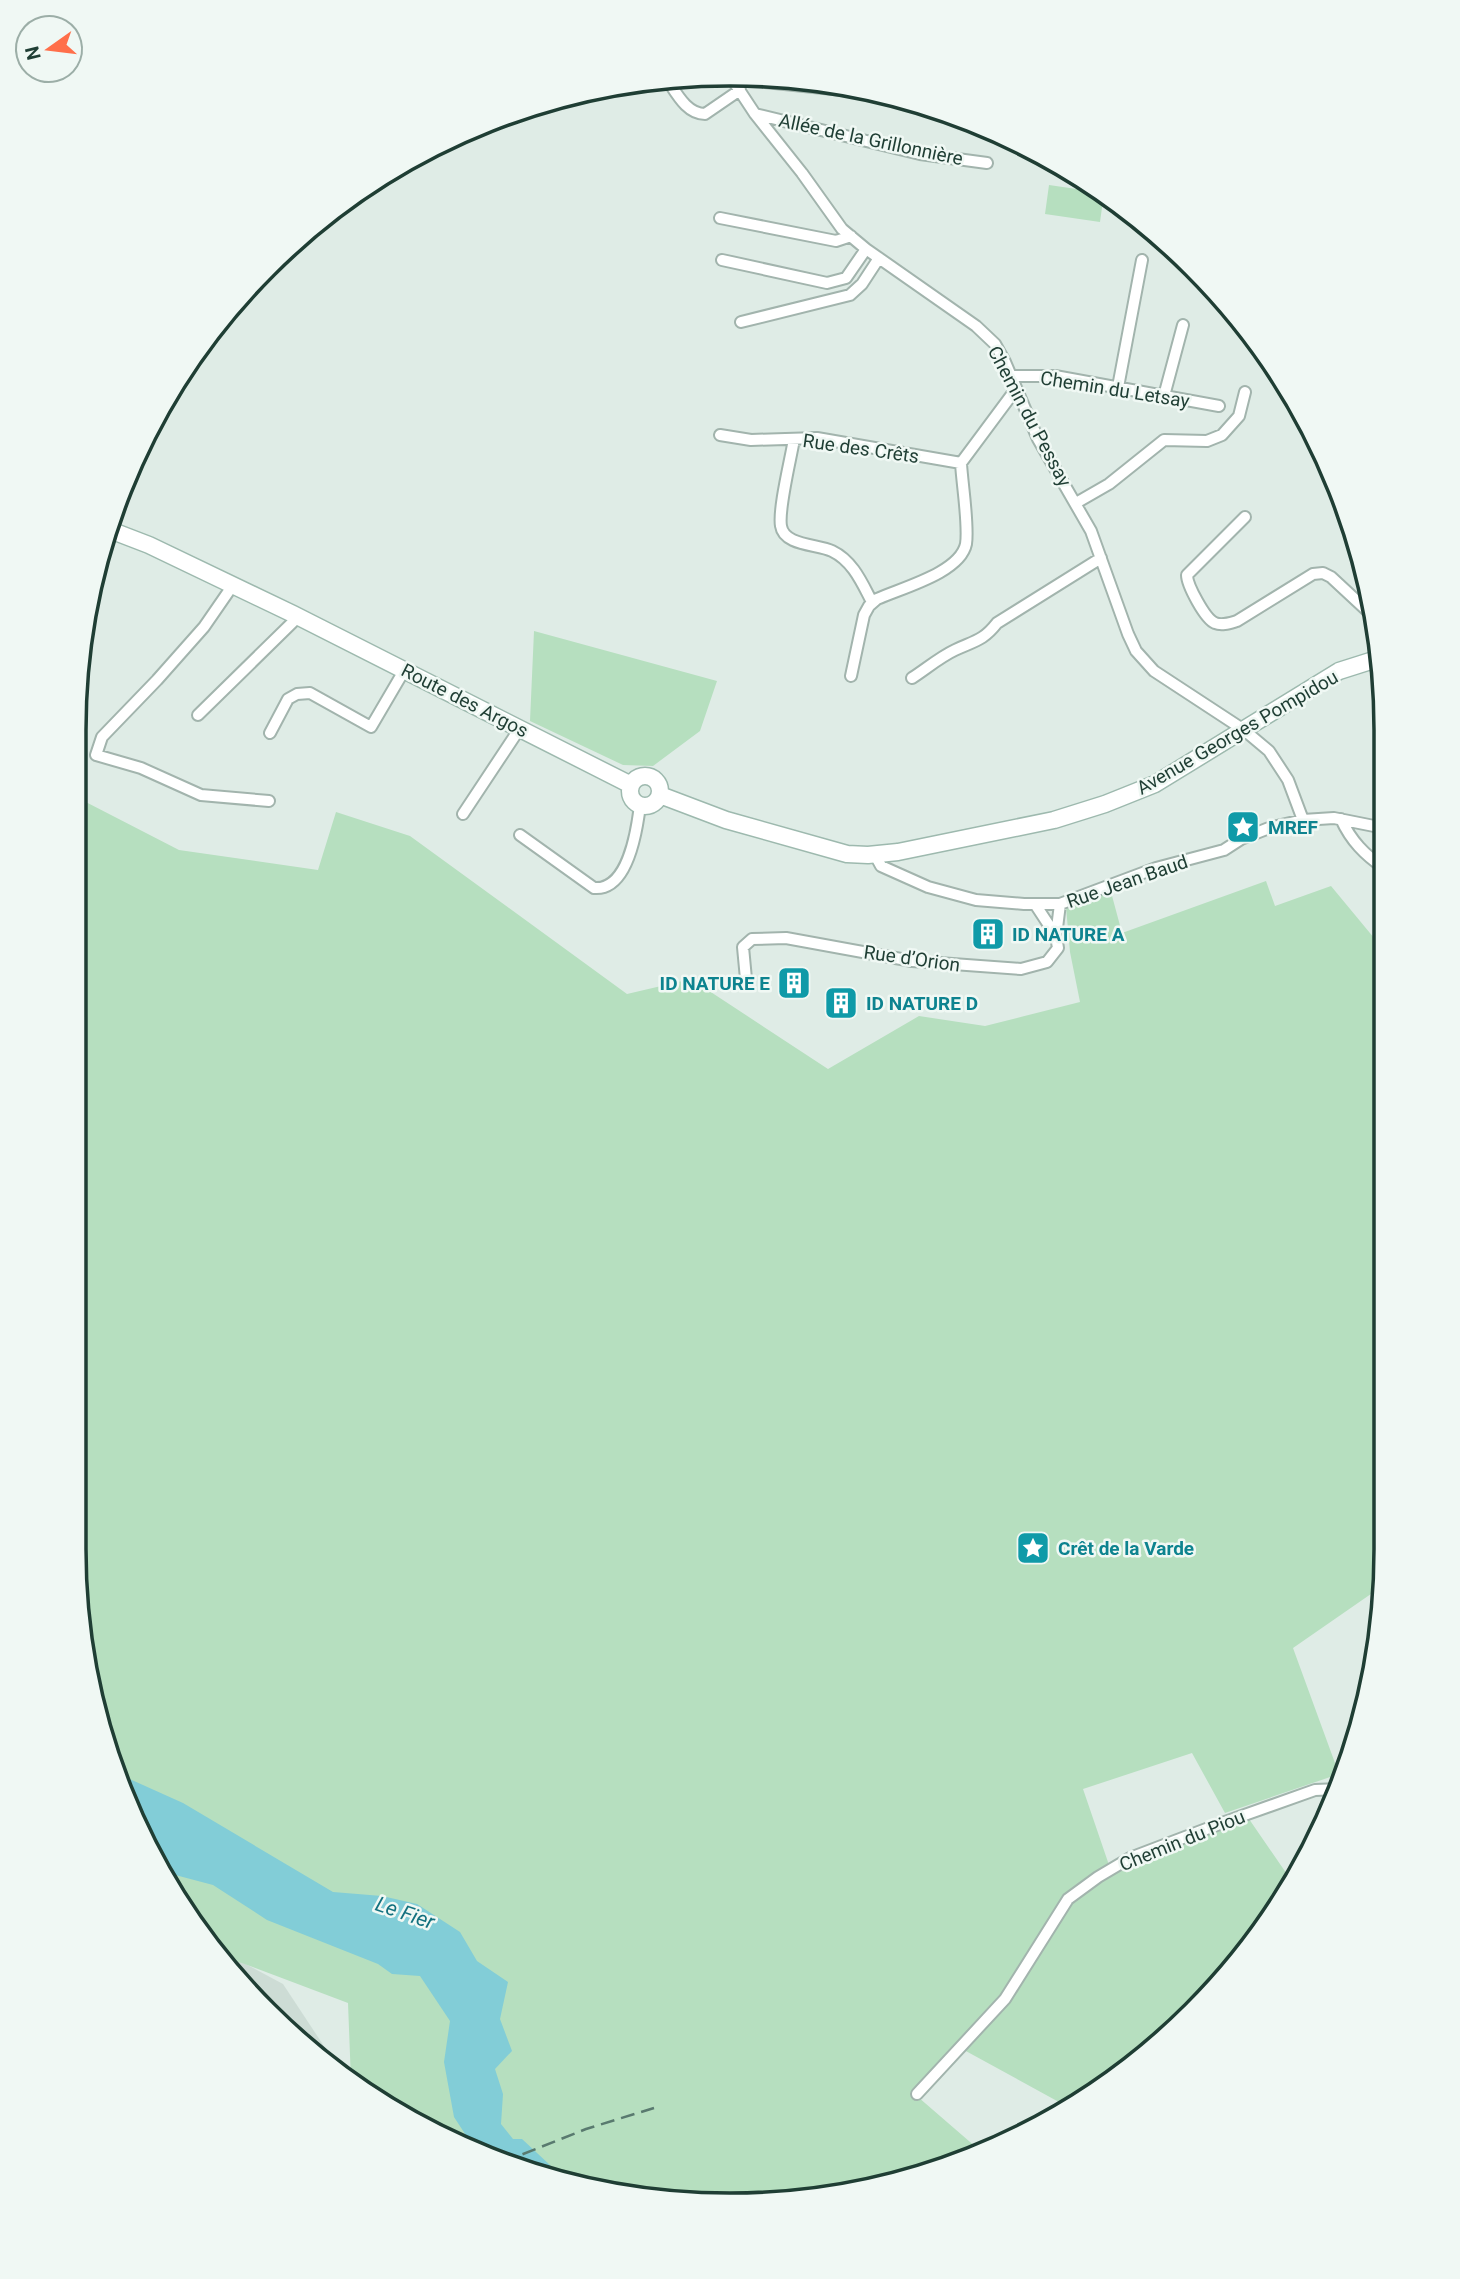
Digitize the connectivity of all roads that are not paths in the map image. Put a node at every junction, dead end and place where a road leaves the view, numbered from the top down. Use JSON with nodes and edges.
{"nodes":[{"id":1,"x":730,"y":86,"type":"edge"},
{"id":2,"x":738,"y":86,"type":"edge"},
{"id":3,"x":674,"y":88,"type":"edge"},
{"id":4,"x":755,"y":114,"type":"junction"},
{"id":5,"x":987,"y":163,"type":"dead end"},
{"id":6,"x":720,"y":218,"type":"dead end"},
{"id":7,"x":851,"y":236,"type":"junction"},
{"id":8,"x":866,"y":249,"type":"junction"},
{"id":9,"x":879,"y":258,"type":"junction"},
{"id":10,"x":722,"y":260,"type":"dead end"},
{"id":11,"x":1142,"y":260,"type":"dead end"},
{"id":12,"x":741,"y":322,"type":"dead end"},
{"id":13,"x":1183,"y":325,"type":"dead end"},
{"id":14,"x":1010,"y":376,"type":"junction"},
{"id":15,"x":1118,"y":387,"type":"junction"},
{"id":16,"x":1016,"y":389,"type":"junction"},
{"id":17,"x":1245,"y":392,"type":"dead end"},
{"id":18,"x":1164,"y":396,"type":"junction"},
{"id":19,"x":1219,"y":406,"type":"dead end"},
{"id":20,"x":720,"y":435,"type":"dead end"},
{"id":21,"x":794,"y":439,"type":"junction"},
{"id":22,"x":961,"y":463,"type":"junction"},
{"id":23,"x":1076,"y":503,"type":"junction"},
{"id":24,"x":1245,"y":517,"type":"dead end"},
{"id":25,"x":117,"y":533,"type":"edge"},
{"id":26,"x":1101,"y":558,"type":"junction"},
{"id":27,"x":237,"y":587,"type":"junction"},
{"id":28,"x":872,"y":602,"type":"junction"},
{"id":29,"x":1362,"y":606,"type":"edge"},
{"id":30,"x":298,"y":617,"type":"junction"},
{"id":31,"x":1370,"y":661,"type":"edge"},
{"id":32,"x":179,"y":666,"type":"dead end"},
{"id":33,"x":405,"y":669,"type":"junction"},
{"id":34,"x":851,"y":676,"type":"dead end"},
{"id":35,"x":912,"y":678,"type":"dead end"},
{"id":36,"x":198,"y":715,"type":"dead end"},
{"id":37,"x":520,"y":728,"type":"junction"},
{"id":38,"x":1244,"y":730,"type":"junction"},
{"id":39,"x":270,"y":733,"type":"dead end"},
{"id":40,"x":631,"y":785,"type":"junction"},
{"id":41,"x":660,"y":795,"type":"junction"},
{"id":42,"x":269,"y":802,"type":"dead end"},
{"id":43,"x":640,"y":805,"type":"junction"},
{"id":44,"x":463,"y":814,"type":"dead end"},
{"id":45,"x":1341,"y":819,"type":"junction"},
{"id":46,"x":1303,"y":820,"type":"junction"},
{"id":47,"x":1374,"y":826,"type":"edge"},
{"id":48,"x":520,"y":835,"type":"dead end"},
{"id":49,"x":874,"y":855,"type":"junction"},
{"id":50,"x":1374,"y":860,"type":"edge"},
{"id":51,"x":1035,"y":904,"type":"junction"},
{"id":52,"x":1060,"y":904,"type":"junction"},
{"id":53,"x":1055,"y":936,"type":"junction"},
{"id":54,"x":746,"y":979,"type":"dead end"},
{"id":55,"x":1327,"y":1790,"type":"edge"},
{"id":56,"x":917,"y":2094,"type":"dead end"}],
"edges":[{"from":1,"to":3,"type":"street"},
{"from":2,"to":4,"type":"street","name":"Chemin du Pessay"},
{"from":4,"to":5,"type":"street","name":"Allée de la Grillonnière"},
{"from":4,"to":7,"type":"street","name":"Chemin du Pessay"},
{"from":6,"to":7,"type":"street"},
{"from":7,"to":8,"type":"street","name":"Chemin du Pessay"},
{"from":8,"to":9,"type":"street","name":"Chemin du Pessay"},
{"from":8,"to":10,"type":"street"},
{"from":9,"to":12,"type":"street"},
{"from":9,"to":14,"type":"street","name":"Chemin du Pessay"},
{"from":11,"to":15,"type":"street"},
{"from":13,"to":18,"type":"street"},
{"from":14,"to":15,"type":"street","name":"Chemin du Letsay"},
{"from":14,"to":16,"type":"street","name":"Chemin du Pessay"},
{"from":15,"to":18,"type":"street","name":"Chemin du Letsay"},
{"from":16,"to":22,"type":"street"},
{"from":16,"to":23,"type":"street","name":"Chemin du Pessay"},
{"from":17,"to":23,"type":"street"},
{"from":18,"to":19,"type":"street","name":"Chemin du Letsay"},
{"from":20,"to":21,"type":"street","name":"Rue des Crêts"},
{"from":21,"to":22,"type":"street","name":"Rue des Crêts"},
{"from":21,"to":28,"type":"street"},
{"from":22,"to":28,"type":"street"},
{"from":23,"to":26,"type":"street","name":"Chemin du Pessay"},
{"from":24,"to":29,"type":"street"},
{"from":25,"to":27,"type":"street","name":"Route des Argos"},
{"from":26,"to":35,"type":"street"},
{"from":26,"to":38,"type":"street","name":"Chemin du Pessay"},
{"from":27,"to":30,"type":"street","name":"Route des Argos"},
{"from":27,"to":32,"type":"street"},
{"from":27,"to":42,"type":"street"},
{"from":28,"to":34,"type":"street"},
{"from":30,"to":33,"type":"street","name":"Route des Argos"},
{"from":30,"to":36,"type":"street"},
{"from":31,"to":38,"type":"street","name":"Avenue Georges Pompidou"},
{"from":33,"to":37,"type":"street","name":"Route des Argos"},
{"from":33,"to":39,"type":"street"},
{"from":37,"to":40,"type":"street","name":"Route des Argos"},
{"from":37,"to":44,"type":"street"},
{"from":38,"to":46,"type":"street","name":"Chemin du Pessay"},
{"from":38,"to":49,"type":"street","name":"Avenue Georges Pompidou"},
{"from":40,"to":41,"type":"street"},
{"from":40,"to":43,"type":"street"},
{"from":41,"to":43,"type":"street"},
{"from":41,"to":49,"type":"street","name":"Avenue Georges Pompidou"},
{"from":43,"to":48,"type":"street"},
{"from":45,"to":46,"type":"street","name":"Rue Jean Baud"},
{"from":45,"to":47,"type":"street","name":"Rue Jean Baud"},
{"from":45,"to":50,"type":"street"},
{"from":46,"to":52,"type":"street","name":"Rue Jean Baud"},
{"from":49,"to":51,"type":"street","name":"Rue Jean Baud"},
{"from":51,"to":52,"type":"street","name":"Rue Jean Baud"},
{"from":51,"to":53,"type":"street"},
{"from":52,"to":53,"type":"street"},
{"from":53,"to":54,"type":"street","name":"Rue d’Orion"},
{"from":55,"to":56,"type":"street","name":"Chemin du Piou"}]}
